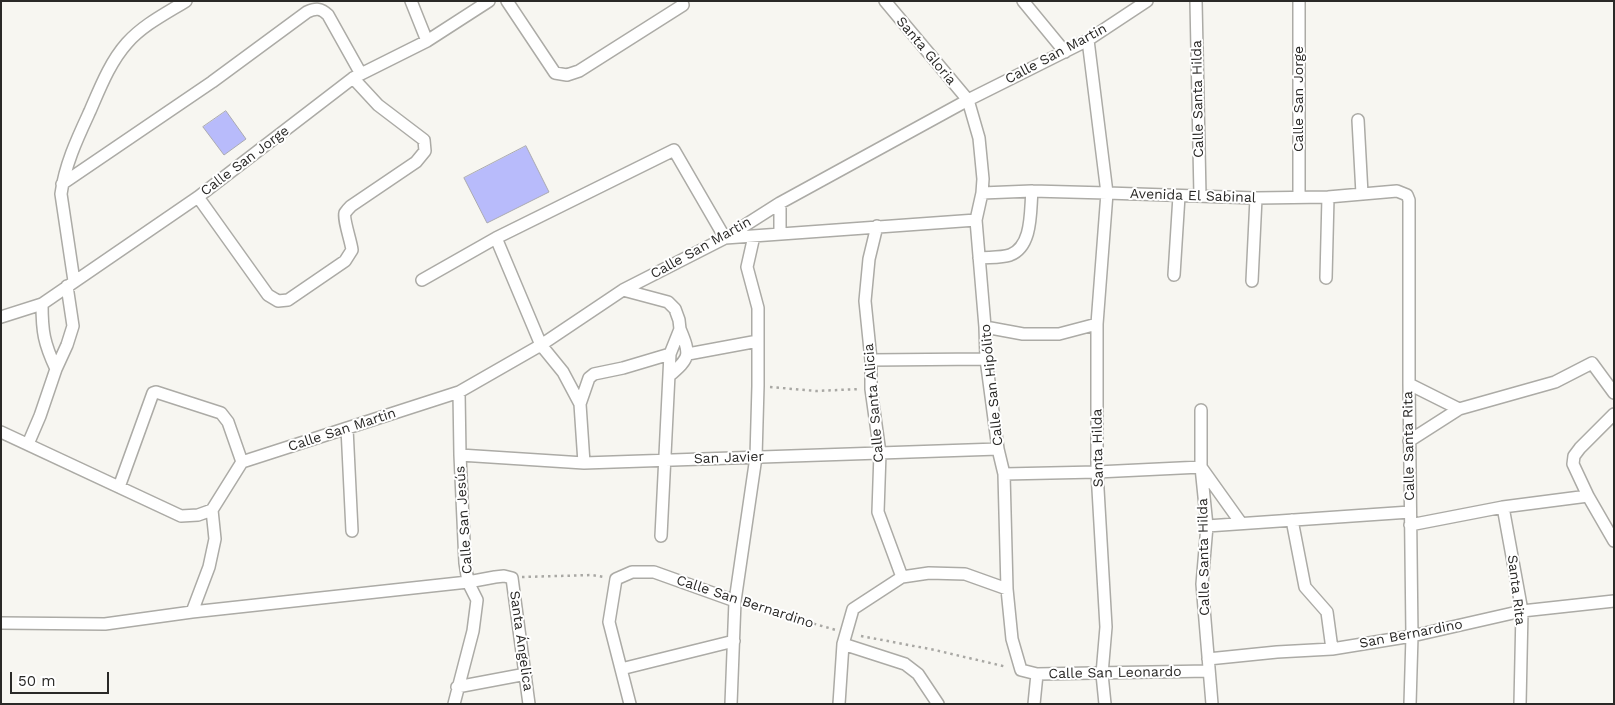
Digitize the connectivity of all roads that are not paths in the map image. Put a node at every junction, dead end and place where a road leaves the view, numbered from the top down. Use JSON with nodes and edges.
{"nodes":[{"id":1,"x":186,"y":1,"type":"edge"},
{"id":2,"x":411,"y":1,"type":"edge"},
{"id":3,"x":489,"y":1,"type":"edge"},
{"id":4,"x":507,"y":1,"type":"edge"},
{"id":5,"x":885,"y":1,"type":"edge"},
{"id":6,"x":1023,"y":1,"type":"edge"},
{"id":7,"x":1147,"y":1,"type":"edge"},
{"id":8,"x":1196,"y":1,"type":"edge"},
{"id":9,"x":1298,"y":1,"type":"edge"},
{"id":10,"x":683,"y":5,"type":"dead end"},
{"id":11,"x":1088,"y":40,"type":"junction"},
{"id":12,"x":427,"y":41,"type":"junction"},
{"id":13,"x":1065,"y":52,"type":"junction"},
{"id":14,"x":357,"y":76,"type":"junction"},
{"id":15,"x":968,"y":100,"type":"junction"},
{"id":16,"x":1358,"y":120,"type":"dead end"},
{"id":17,"x":62,"y":184,"type":"junction"},
{"id":18,"x":1032,"y":191,"type":"junction"},
{"id":19,"x":1107,"y":192,"type":"junction"},
{"id":20,"x":1403,"y":192,"type":"joint"},
{"id":21,"x":982,"y":193,"type":"junction"},
{"id":22,"x":1362,"y":194,"type":"junction"},
{"id":23,"x":1179,"y":196,"type":"junction"},
{"id":24,"x":1200,"y":196,"type":"junction"},
{"id":25,"x":198,"y":197,"type":"junction"},
{"id":26,"x":1328,"y":197,"type":"junction"},
{"id":27,"x":1256,"y":198,"type":"junction"},
{"id":28,"x":1298,"y":198,"type":"junction"},
{"id":29,"x":780,"y":203,"type":"junction"},
{"id":30,"x":976,"y":220,"type":"junction"},
{"id":31,"x":877,"y":226,"type":"junction"},
{"id":32,"x":780,"y":233,"type":"junction"},
{"id":33,"x":754,"y":236,"type":"junction"},
{"id":34,"x":496,"y":238,"type":"junction"},
{"id":35,"x":725,"y":238,"type":"junction"},
{"id":36,"x":979,"y":258,"type":"junction"},
{"id":37,"x":1174,"y":275,"type":"dead end"},
{"id":38,"x":1326,"y":278,"type":"dead end"},
{"id":39,"x":422,"y":280,"type":"dead end"},
{"id":40,"x":1252,"y":281,"type":"dead end"},
{"id":41,"x":70,"y":284,"type":"junction"},
{"id":42,"x":623,"y":290,"type":"junction"},
{"id":43,"x":42,"y":304,"type":"junction"},
{"id":44,"x":1,"y":317,"type":"edge"},
{"id":45,"x":1097,"y":324,"type":"junction"},
{"id":46,"x":985,"y":327,"type":"junction"},
{"id":47,"x":680,"y":329,"type":"junction"},
{"id":48,"x":758,"y":341,"type":"junction"},
{"id":49,"x":541,"y":345,"type":"junction"},
{"id":50,"x":670,"y":354,"type":"junction"},
{"id":51,"x":688,"y":354,"type":"junction"},
{"id":52,"x":986,"y":359,"type":"junction"},
{"id":53,"x":871,"y":360,"type":"junction"},
{"id":54,"x":56,"y":369,"type":"junction"},
{"id":55,"x":669,"y":376,"type":"junction"},
{"id":56,"x":1408,"y":384,"type":"junction"},
{"id":57,"x":459,"y":392,"type":"junction"},
{"id":58,"x":1614,"y":393,"type":"edge"},
{"id":59,"x":580,"y":404,"type":"junction"},
{"id":60,"x":1459,"y":409,"type":"junction"},
{"id":61,"x":1201,"y":410,"type":"dead end"},
{"id":62,"x":1614,"y":414,"type":"edge"},
{"id":63,"x":348,"y":428,"type":"junction"},
{"id":64,"x":1,"y":432,"type":"edge"},
{"id":65,"x":1409,"y":441,"type":"junction"},
{"id":66,"x":28,"y":444,"type":"junction"},
{"id":67,"x":998,"y":449,"type":"junction"},
{"id":68,"x":880,"y":453,"type":"junction"},
{"id":69,"x":460,"y":455,"type":"junction"},
{"id":70,"x":756,"y":457,"type":"junction"},
{"id":71,"x":664,"y":460,"type":"junction"},
{"id":72,"x":242,"y":462,"type":"junction"},
{"id":73,"x":584,"y":463,"type":"junction"},
{"id":74,"x":1201,"y":467,"type":"junction"},
{"id":75,"x":1097,"y":472,"type":"junction"},
{"id":76,"x":1004,"y":474,"type":"junction"},
{"id":77,"x":119,"y":487,"type":"junction"},
{"id":78,"x":1588,"y":496,"type":"junction"},
{"id":79,"x":1503,"y":508,"type":"junction"},
{"id":80,"x":212,"y":510,"type":"junction"},
{"id":81,"x":1410,"y":512,"type":"junction"},
{"id":82,"x":1614,"y":515,"type":"edge"},
{"id":83,"x":1292,"y":520,"type":"junction"},
{"id":84,"x":1241,"y":523,"type":"junction"},
{"id":85,"x":1604,"y":523,"type":"junction"},
{"id":86,"x":1410,"y":525,"type":"junction"},
{"id":87,"x":1207,"y":526,"type":"junction"},
{"id":88,"x":352,"y":531,"type":"dead end"},
{"id":89,"x":661,"y":536,"type":"dead end"},
{"id":90,"x":1614,"y":541,"type":"edge"},
{"id":91,"x":902,"y":577,"type":"junction"},
{"id":92,"x":468,"y":582,"type":"junction"},
{"id":93,"x":1007,"y":589,"type":"junction"},
{"id":94,"x":735,"y":601,"type":"junction"},
{"id":95,"x":1614,"y":601,"type":"edge"},
{"id":96,"x":1522,"y":610,"type":"junction"},
{"id":97,"x":192,"y":612,"type":"junction"},
{"id":98,"x":1,"y":623,"type":"edge"},
{"id":99,"x":1412,"y":636,"type":"junction"},
{"id":100,"x":845,"y":639,"type":"junction"},
{"id":101,"x":734,"y":641,"type":"junction"},
{"id":102,"x":1332,"y":649,"type":"junction"},
{"id":103,"x":1208,"y":665,"type":"junction"},
{"id":104,"x":621,"y":669,"type":"junction"},
{"id":105,"x":1021,"y":670,"type":"joint"},
{"id":106,"x":526,"y":674,"type":"junction"},
{"id":107,"x":1037,"y":674,"type":"junction"},
{"id":108,"x":1102,"y":674,"type":"junction"},
{"id":109,"x":457,"y":687,"type":"junction"},
{"id":110,"x":454,"y":704,"type":"edge"},
{"id":111,"x":529,"y":704,"type":"edge"},
{"id":112,"x":630,"y":704,"type":"edge"},
{"id":113,"x":731,"y":704,"type":"edge"},
{"id":114,"x":839,"y":704,"type":"edge"},
{"id":115,"x":938,"y":704,"type":"edge"},
{"id":116,"x":1034,"y":704,"type":"edge"},
{"id":117,"x":1105,"y":704,"type":"edge"},
{"id":118,"x":1212,"y":704,"type":"edge"},
{"id":119,"x":1410,"y":704,"type":"edge"},
{"id":120,"x":1520,"y":704,"type":"edge"}],
"edges":[{"from":1,"to":17,"type":"street"},
{"from":2,"to":12,"type":"street"},
{"from":3,"to":12,"type":"street","name":"Calle San Jorge"},
{"from":4,"to":10,"type":"street"},
{"from":5,"to":15,"type":"street","name":"Santa Gloria"},
{"from":6,"to":13,"type":"street"},
{"from":7,"to":11,"type":"street","name":"Calle San Martin"},
{"from":8,"to":24,"type":"street","name":"Calle Santa Hilda"},
{"from":9,"to":28,"type":"street","name":"Calle San Jorge"},
{"from":11,"to":13,"type":"street","name":"Calle San Martin"},
{"from":11,"to":19,"type":"street","name":"Santa Hilda"},
{"from":12,"to":14,"type":"street","name":"Calle San Jorge"},
{"from":13,"to":15,"type":"street","name":"Calle San Martin"},
{"from":14,"to":17,"type":"street"},
{"from":14,"to":25,"type":"street","name":"Calle San Jorge"},
{"from":14,"to":25,"type":"street"},
{"from":15,"to":21,"type":"street","name":"Calle San Hipólito"},
{"from":15,"to":29,"type":"street","name":"Calle San Martin"},
{"from":16,"to":22,"type":"street"},
{"from":17,"to":41,"type":"street"},
{"from":18,"to":19,"type":"street","name":"Avenida El Sabinal"},
{"from":18,"to":21,"type":"street","name":"Avenida El Sabinal"},
{"from":18,"to":36,"type":"street"},
{"from":19,"to":23,"type":"street","name":"Avenida El Sabinal"},
{"from":19,"to":45,"type":"street","name":"Santa Hilda"},
{"from":20,"to":22,"type":"street","name":"Avenida El Sabinal"},
{"from":20,"to":56,"type":"street","name":"Calle Santa Rita"},
{"from":21,"to":30,"type":"street","name":"Calle San Hipólito"},
{"from":22,"to":26,"type":"street","name":"Avenida El Sabinal"},
{"from":23,"to":24,"type":"street","name":"Avenida El Sabinal"},
{"from":23,"to":37,"type":"street"},
{"from":24,"to":27,"type":"street","name":"Avenida El Sabinal"},
{"from":25,"to":41,"type":"street","name":"Calle San Jorge"},
{"from":26,"to":28,"type":"street","name":"Avenida El Sabinal"},
{"from":26,"to":38,"type":"street"},
{"from":27,"to":28,"type":"street","name":"Avenida El Sabinal"},
{"from":27,"to":40,"type":"street"},
{"from":29,"to":32,"type":"street"},
{"from":29,"to":35,"type":"street","name":"Calle San Martin"},
{"from":30,"to":31,"type":"street"},
{"from":30,"to":36,"type":"street","name":"Calle San Hipólito"},
{"from":31,"to":32,"type":"street"},
{"from":31,"to":53,"type":"street","name":"Calle Santa Alicia"},
{"from":32,"to":33,"type":"street"},
{"from":33,"to":35,"type":"street"},
{"from":33,"to":48,"type":"street"},
{"from":34,"to":35,"type":"street"},
{"from":34,"to":39,"type":"street"},
{"from":34,"to":49,"type":"street"},
{"from":35,"to":42,"type":"street","name":"Calle San Martin"},
{"from":36,"to":46,"type":"street","name":"Calle San Hipólito"},
{"from":41,"to":43,"type":"street","name":"Calle San Jorge"},
{"from":41,"to":54,"type":"street"},
{"from":42,"to":47,"type":"street"},
{"from":42,"to":49,"type":"street","name":"Calle San Martin"},
{"from":43,"to":44,"type":"street","name":"Calle San Jorge"},
{"from":43,"to":54,"type":"street"},
{"from":45,"to":46,"type":"street"},
{"from":45,"to":75,"type":"street","name":"Santa Hilda"},
{"from":46,"to":52,"type":"street","name":"Calle San Hipólito"},
{"from":47,"to":50,"type":"street"},
{"from":47,"to":51,"type":"street"},
{"from":48,"to":51,"type":"street"},
{"from":48,"to":70,"type":"street"},
{"from":49,"to":57,"type":"street","name":"Calle San Martin"},
{"from":49,"to":59,"type":"street"},
{"from":50,"to":55,"type":"street"},
{"from":50,"to":59,"type":"street"},
{"from":51,"to":55,"type":"street"},
{"from":52,"to":53,"type":"street"},
{"from":52,"to":67,"type":"street","name":"Calle San Hipólito"},
{"from":53,"to":68,"type":"street","name":"Calle Santa Alicia"},
{"from":54,"to":66,"type":"street"},
{"from":55,"to":71,"type":"street"},
{"from":56,"to":60,"type":"street"},
{"from":56,"to":65,"type":"street","name":"Calle Santa Rita"},
{"from":57,"to":63,"type":"street","name":"Calle San Martin"},
{"from":57,"to":69,"type":"street","name":"Calle San Jesús"},
{"from":58,"to":60,"type":"street"},
{"from":59,"to":73,"type":"street"},
{"from":60,"to":65,"type":"street"},
{"from":61,"to":74,"type":"street","name":"Calle Santa Hilda"},
{"from":62,"to":78,"type":"street"},
{"from":63,"to":72,"type":"street","name":"Calle San Martin"},
{"from":63,"to":88,"type":"street"},
{"from":64,"to":66,"type":"street"},
{"from":65,"to":81,"type":"street","name":"Calle Santa Rita"},
{"from":66,"to":77,"type":"street"},
{"from":67,"to":68,"type":"street","name":"San Javier"},
{"from":67,"to":76,"type":"street","name":"Calle San Hipólito"},
{"from":68,"to":70,"type":"street","name":"San Javier"},
{"from":68,"to":91,"type":"street","name":"Calle Santa Alicia"},
{"from":69,"to":73,"type":"street","name":"San Javier"},
{"from":69,"to":92,"type":"street","name":"Calle San Jesús"},
{"from":70,"to":71,"type":"street","name":"San Javier"},
{"from":70,"to":94,"type":"street"},
{"from":71,"to":73,"type":"street","name":"San Javier"},
{"from":71,"to":89,"type":"street"},
{"from":72,"to":77,"type":"street"},
{"from":72,"to":80,"type":"street"},
{"from":74,"to":75,"type":"street"},
{"from":74,"to":84,"type":"street"},
{"from":74,"to":87,"type":"street","name":"Calle Santa Hilda"},
{"from":75,"to":76,"type":"street"},
{"from":75,"to":108,"type":"street","name":"Santa Hilda"},
{"from":76,"to":93,"type":"street","name":"Calle San Hipólito"},
{"from":77,"to":80,"type":"street"},
{"from":78,"to":79,"type":"street"},
{"from":78,"to":85,"type":"street"},
{"from":79,"to":86,"type":"street"},
{"from":79,"to":96,"type":"street","name":"Santa Rita"},
{"from":80,"to":97,"type":"street"},
{"from":81,"to":83,"type":"street"},
{"from":81,"to":86,"type":"street","name":"Calle Santa Rita"},
{"from":82,"to":85,"type":"street"},
{"from":83,"to":84,"type":"street"},
{"from":83,"to":102,"type":"street"},
{"from":84,"to":87,"type":"street"},
{"from":85,"to":90,"type":"street"},
{"from":86,"to":99,"type":"street","name":"Calle Santa Rita"},
{"from":87,"to":103,"type":"street","name":"Calle Santa Hilda"},
{"from":91,"to":93,"type":"street"},
{"from":91,"to":100,"type":"street"},
{"from":92,"to":97,"type":"street"},
{"from":92,"to":106,"type":"street","name":"Santa Ángelica"},
{"from":92,"to":109,"type":"street","name":"Calle San Jesús"},
{"from":93,"to":105,"type":"street","name":"Calle San Hipólito"},
{"from":94,"to":101,"type":"street"},
{"from":94,"to":104,"type":"street","name":"Calle San Bernardino"},
{"from":95,"to":96,"type":"street","name":"San Bernardino"},
{"from":96,"to":99,"type":"street","name":"San Bernardino"},
{"from":96,"to":120,"type":"street","name":"Santa Rita"},
{"from":97,"to":98,"type":"street"},
{"from":99,"to":102,"type":"street","name":"San Bernardino"},
{"from":99,"to":119,"type":"street","name":"Calle Santa Rita"},
{"from":100,"to":114,"type":"street"},
{"from":100,"to":115,"type":"street"},
{"from":101,"to":104,"type":"street"},
{"from":101,"to":113,"type":"street"},
{"from":102,"to":103,"type":"street","name":"San Bernardino"},
{"from":103,"to":108,"type":"street","name":"Calle San Leonardo"},
{"from":103,"to":118,"type":"street","name":"Calle Santa Hilda"},
{"from":104,"to":112,"type":"street"},
{"from":105,"to":107,"type":"street","name":"Calle San Leonardo"},
{"from":106,"to":109,"type":"street"},
{"from":106,"to":111,"type":"street","name":"Santa Ángelica"},
{"from":107,"to":108,"type":"street","name":"Calle San Leonardo"},
{"from":107,"to":116,"type":"street"},
{"from":108,"to":117,"type":"street","name":"Santa Hilda"},
{"from":109,"to":110,"type":"street","name":"Calle San Jesús"}]}
